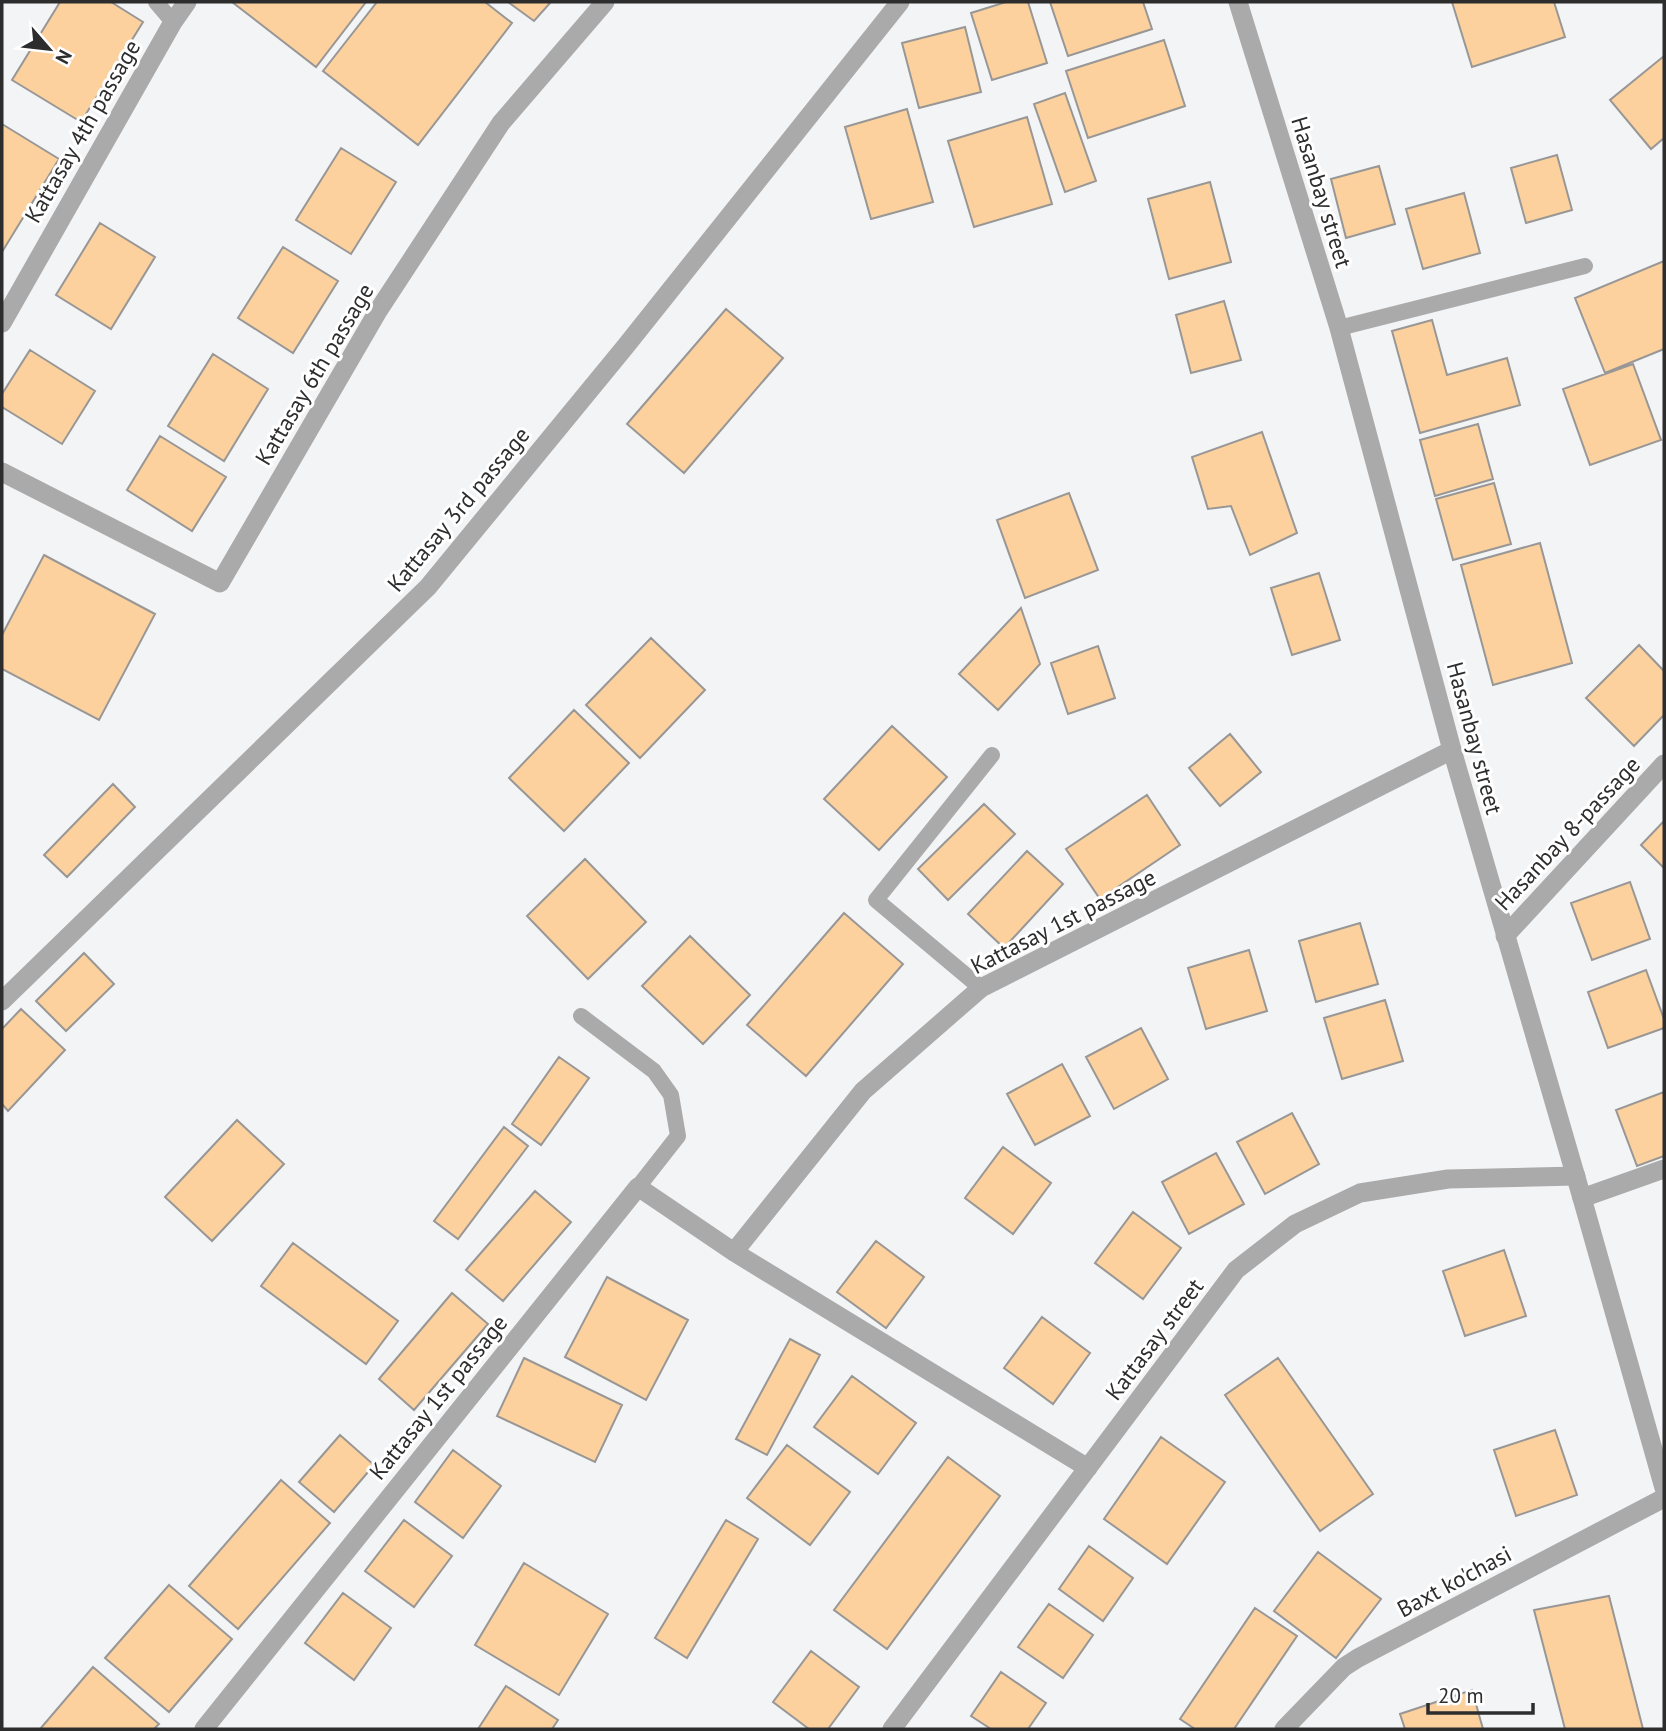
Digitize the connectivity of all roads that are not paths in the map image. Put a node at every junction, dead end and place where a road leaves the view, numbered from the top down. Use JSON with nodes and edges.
{"nodes":[{"id":1,"x":156,"y":2,"type":"edge"},
{"id":2,"x":187,"y":2,"type":"edge"},
{"id":3,"x":605,"y":2,"type":"edge"},
{"id":4,"x":900,"y":2,"type":"edge"},
{"id":5,"x":1238,"y":2,"type":"edge"},
{"id":6,"x":173,"y":22,"type":"junction"},
{"id":7,"x":1585,"y":266,"type":"dead end"},
{"id":8,"x":2,"y":323,"type":"edge"},
{"id":9,"x":1339,"y":328,"type":"junction"},
{"id":10,"x":2,"y":472,"type":"edge"},
{"id":11,"x":1452,"y":750,"type":"junction"},
{"id":12,"x":992,"y":755,"type":"dead end"},
{"id":13,"x":1664,"y":764,"type":"edge"},
{"id":14,"x":1505,"y":936,"type":"junction"},
{"id":15,"x":981,"y":988,"type":"junction"},
{"id":16,"x":2,"y":1001,"type":"edge"},
{"id":17,"x":581,"y":1016,"type":"dead end"},
{"id":18,"x":1664,"y":1169,"type":"edge"},
{"id":19,"x":1576,"y":1176,"type":"junction"},
{"id":20,"x":638,"y":1187,"type":"junction"},
{"id":21,"x":1582,"y":1198,"type":"junction"},
{"id":22,"x":734,"y":1252,"type":"junction"},
{"id":23,"x":1087,"y":1468,"type":"junction"},
{"id":24,"x":1664,"y":1488,"type":"edge"},
{"id":25,"x":1664,"y":1498,"type":"edge"},
{"id":26,"x":204,"y":1729,"type":"edge"},
{"id":27,"x":892,"y":1729,"type":"edge"},
{"id":28,"x":1284,"y":1729,"type":"edge"}],
"edges":[{"from":1,"to":6,"type":"lane"},
{"from":2,"to":6,"type":"street","name":"Kattasay 4th passage"},
{"from":3,"to":10,"type":"street","name":"Kattasay 6th passage"},
{"from":4,"to":16,"type":"street","name":"Kattasay 3rd passage"},
{"from":5,"to":9,"type":"street","name":"Hasanbay street"},
{"from":6,"to":8,"type":"street","name":"Kattasay 4th passage"},
{"from":7,"to":9,"type":"lane"},
{"from":9,"to":11,"type":"street","name":"Hasanbay street"},
{"from":11,"to":14,"type":"street","name":"Hasanbay street"},
{"from":11,"to":15,"type":"street","name":"Kattasay 1st passage"},
{"from":12,"to":15,"type":"lane"},
{"from":13,"to":14,"type":"street","name":"Hasanbay 8-passage"},
{"from":14,"to":19,"type":"street","name":"Hasanbay street"},
{"from":15,"to":22,"type":"street","name":"Kattasay 1st passage"},
{"from":17,"to":20,"type":"lane"},
{"from":18,"to":21,"type":"street"},
{"from":19,"to":21,"type":"street","name":"Hasanbay street"},
{"from":19,"to":23,"type":"street","name":"Kattasay street"},
{"from":20,"to":22,"type":"street"},
{"from":20,"to":26,"type":"street","name":"Kattasay 1st passage"},
{"from":21,"to":24,"type":"street","name":"Hasanbay street"},
{"from":22,"to":23,"type":"street"},
{"from":23,"to":27,"type":"street","name":"Kattasay street"},
{"from":25,"to":28,"type":"street","name":"Baxt ko'chasi"}]}
